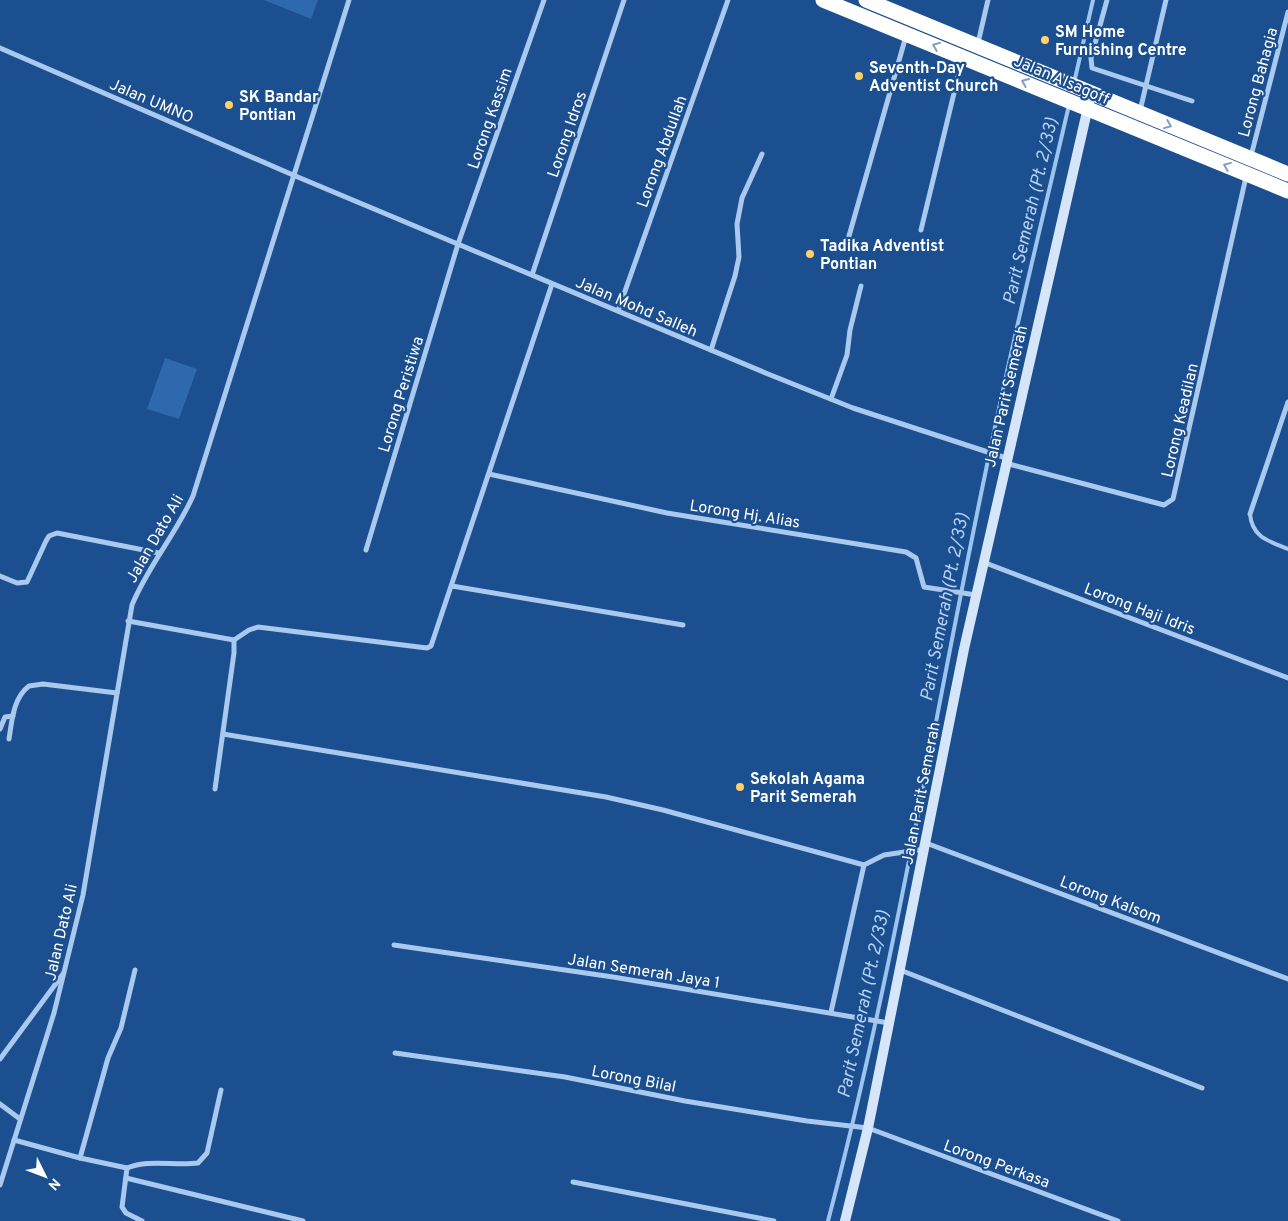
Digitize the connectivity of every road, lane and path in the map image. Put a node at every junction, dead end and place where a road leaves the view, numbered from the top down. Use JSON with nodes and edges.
{"nodes":[{"id":1,"x":350,"y":0,"type":"edge"},
{"id":2,"x":544,"y":0,"type":"edge"},
{"id":3,"x":624,"y":0,"type":"edge"},
{"id":4,"x":728,"y":0,"type":"edge"},
{"id":5,"x":822,"y":0,"type":"edge"},
{"id":6,"x":866,"y":0,"type":"edge"},
{"id":7,"x":988,"y":0,"type":"edge"},
{"id":8,"x":1107,"y":0,"type":"edge"},
{"id":9,"x":1166,"y":0,"type":"edge"},
{"id":10,"x":1288,"y":12,"type":"edge"},
{"id":11,"x":907,"y":34,"type":"junction"},
{"id":12,"x":978,"y":46,"type":"junction"},
{"id":13,"x":0,"y":48,"type":"edge"},
{"id":14,"x":963,"y":57,"type":"junction"},
{"id":15,"x":1147,"y":85,"type":"junction"},
{"id":16,"x":1054,"y":86,"type":"junction"},
{"id":17,"x":1084,"y":99,"type":"junction"},
{"id":18,"x":1192,"y":101,"type":"dead end"},
{"id":19,"x":1140,"y":114,"type":"junction"},
{"id":20,"x":762,"y":154,"type":"dead end"},
{"id":21,"x":1250,"y":158,"type":"junction"},
{"id":22,"x":1247,"y":174,"type":"junction"},
{"id":23,"x":1288,"y":174,"type":"edge"},
{"id":24,"x":293,"y":175,"type":"junction"},
{"id":25,"x":1288,"y":191,"type":"edge"},
{"id":26,"x":922,"y":230,"type":"dead end"},
{"id":27,"x":848,"y":243,"type":"dead end"},
{"id":28,"x":458,"y":244,"type":"junction"},
{"id":29,"x":532,"y":275,"type":"junction"},
{"id":30,"x":552,"y":284,"type":"junction"},
{"id":31,"x":861,"y":286,"type":"dead end"},
{"id":32,"x":618,"y":311,"type":"junction"},
{"id":33,"x":711,"y":350,"type":"junction"},
{"id":34,"x":831,"y":399,"type":"junction"},
{"id":35,"x":1288,"y":402,"type":"edge"},
{"id":36,"x":1006,"y":461,"type":"junction"},
{"id":37,"x":488,"y":474,"type":"junction"},
{"id":38,"x":1250,"y":514,"type":"joint"},
{"id":39,"x":1288,"y":549,"type":"edge"},
{"id":40,"x":366,"y":550,"type":"dead end"},
{"id":41,"x":159,"y":553,"type":"junction"},
{"id":42,"x":983,"y":562,"type":"junction"},
{"id":43,"x":0,"y":576,"type":"edge"},
{"id":44,"x":452,"y":586,"type":"junction"},
{"id":45,"x":976,"y":595,"type":"junction"},
{"id":46,"x":128,"y":621,"type":"junction"},
{"id":47,"x":683,"y":625,"type":"dead end"},
{"id":48,"x":234,"y":640,"type":"junction"},
{"id":49,"x":1288,"y":678,"type":"edge"},
{"id":50,"x":116,"y":693,"type":"junction"},
{"id":51,"x":13,"y":716,"type":"junction"},
{"id":52,"x":0,"y":729,"type":"edge"},
{"id":53,"x":222,"y":734,"type":"junction"},
{"id":54,"x":9,"y":739,"type":"dead end"},
{"id":55,"x":215,"y":789,"type":"dead end"},
{"id":56,"x":925,"y":846,"type":"junction"},
{"id":57,"x":864,"y":865,"type":"junction"},
{"id":58,"x":394,"y":945,"type":"dead end"},
{"id":59,"x":135,"y":970,"type":"dead end"},
{"id":60,"x":900,"y":970,"type":"junction"},
{"id":61,"x":65,"y":972,"type":"junction"},
{"id":62,"x":1288,"y":979,"type":"edge"},
{"id":63,"x":831,"y":1012,"type":"junction"},
{"id":64,"x":886,"y":1023,"type":"junction"},
{"id":65,"x":394,"y":1053,"type":"dead end"},
{"id":66,"x":0,"y":1059,"type":"edge"},
{"id":67,"x":1202,"y":1088,"type":"dead end"},
{"id":68,"x":221,"y":1090,"type":"dead end"},
{"id":69,"x":0,"y":1104,"type":"edge"},
{"id":70,"x":20,"y":1119,"type":"junction"},
{"id":71,"x":865,"y":1128,"type":"junction"},
{"id":72,"x":14,"y":1140,"type":"junction"},
{"id":73,"x":80,"y":1158,"type":"junction"},
{"id":74,"x":127,"y":1168,"type":"junction"},
{"id":75,"x":126,"y":1178,"type":"junction"},
{"id":76,"x":573,"y":1182,"type":"dead end"},
{"id":77,"x":0,"y":1185,"type":"edge"},
{"id":78,"x":142,"y":1221,"type":"edge"},
{"id":79,"x":303,"y":1221,"type":"edge"},
{"id":80,"x":774,"y":1221,"type":"edge"},
{"id":81,"x":845,"y":1221,"type":"edge"},
{"id":82,"x":1118,"y":1221,"type":"edge"}],
"edges":[{"from":1,"to":24,"type":"street","name":"Jalan Dato Ali"},
{"from":2,"to":28,"type":"street","name":"Lorong Kassim"},
{"from":3,"to":29,"type":"street","name":"Lorong Idros"},
{"from":4,"to":32,"type":"street","name":"Lorong Abdullah"},
{"from":5,"to":11,"type":"highway","name":"Jalan Alsagoff"},
{"from":6,"to":12,"type":"highway","name":"Jalan Alsagoff"},
{"from":7,"to":12,"type":"street"},
{"from":8,"to":15,"type":"street"},
{"from":9,"to":15,"type":"street"},
{"from":10,"to":21,"type":"street","name":"Lorong Bahagia"},
{"from":14,"to":11,"type":"highway","name":"Jalan Alsagoff","one_way":true},
{"from":11,"to":27,"type":"street"},
{"from":12,"to":16,"type":"highway","name":"Jalan Alsagoff"},
{"from":13,"to":24,"type":"street","name":"Jalan UMNO"},
{"from":16,"to":14,"type":"highway","name":"Jalan Alsagoff","one_way":true},
{"from":14,"to":26,"type":"street"},
{"from":15,"to":18,"type":"street"},
{"from":15,"to":19,"type":"street"},
{"from":16,"to":17,"type":"highway","name":"Jalan Alsagoff"},
{"from":17,"to":19,"type":"highway","name":"Jalan Alsagoff"},
{"from":22,"to":17,"type":"highway","name":"Jalan Alsagoff","one_way":true},
{"from":17,"to":36,"type":"main road","name":"Jalan Parit Semerah"},
{"from":19,"to":21,"type":"highway","name":"Jalan Alsagoff","one_way":true},
{"from":20,"to":33,"type":"street"},
{"from":21,"to":23,"type":"highway","name":"Jalan Alsagoff"},
{"from":22,"to":25,"type":"highway","name":"Jalan Alsagoff"},
{"from":22,"to":36,"type":"street","name":"Lorong Keadilan"},
{"from":24,"to":28,"type":"street","name":"Jalan Mohd Salleh"},
{"from":24,"to":41,"type":"street","name":"Jalan Dato Ali"},
{"from":28,"to":29,"type":"street","name":"Jalan Mohd Salleh"},
{"from":28,"to":40,"type":"street","name":"Lorong Peristiwa"},
{"from":29,"to":30,"type":"street","name":"Jalan Mohd Salleh"},
{"from":30,"to":32,"type":"street","name":"Jalan Mohd Salleh"},
{"from":30,"to":37,"type":"street"},
{"from":31,"to":34,"type":"street"},
{"from":32,"to":33,"type":"street","name":"Jalan Mohd Salleh"},
{"from":33,"to":34,"type":"street","name":"Jalan Mohd Salleh"},
{"from":34,"to":36,"type":"street","name":"Jalan Mohd Salleh"},
{"from":35,"to":38,"type":"street"},
{"from":36,"to":42,"type":"main road","name":"Jalan Parit Semerah"},
{"from":37,"to":44,"type":"street"},
{"from":37,"to":45,"type":"street","name":"Lorong Hj. Alias"},
{"from":38,"to":39,"type":"lane"},
{"from":41,"to":43,"type":"street"},
{"from":41,"to":46,"type":"street","name":"Jalan Dato Ali"},
{"from":42,"to":45,"type":"main road","name":"Jalan Parit Semerah"},
{"from":42,"to":49,"type":"street","name":"Lorong Haji Idris"},
{"from":44,"to":47,"type":"street"},
{"from":44,"to":48,"type":"street"},
{"from":45,"to":56,"type":"main road","name":"Jalan Parit Semerah"},
{"from":46,"to":48,"type":"street"},
{"from":46,"to":50,"type":"street","name":"Jalan Dato Ali"},
{"from":48,"to":53,"type":"street"},
{"from":50,"to":51,"type":"street"},
{"from":50,"to":61,"type":"street","name":"Jalan Dato Ali"},
{"from":51,"to":52,"type":"street"},
{"from":51,"to":54,"type":"street"},
{"from":53,"to":55,"type":"street"},
{"from":53,"to":57,"type":"street"},
{"from":56,"to":57,"type":"street"},
{"from":56,"to":60,"type":"main road","name":"Jalan Parit Semerah"},
{"from":56,"to":62,"type":"street","name":"Lorong Kalsom"},
{"from":57,"to":63,"type":"street"},
{"from":58,"to":63,"type":"street","name":"Jalan Semerah Jaya 1"},
{"from":59,"to":73,"type":"street"},
{"from":60,"to":64,"type":"main road","name":"Jalan Parit Semerah"},
{"from":60,"to":67,"type":"street"},
{"from":61,"to":66,"type":"street"},
{"from":61,"to":70,"type":"street","name":"Jalan Dato Ali"},
{"from":63,"to":64,"type":"street","name":"Jalan Semerah Jaya 1"},
{"from":64,"to":71,"type":"main road","name":"Jalan Parit Semerah"},
{"from":65,"to":71,"type":"street","name":"Lorong Bilal"},
{"from":68,"to":74,"type":"street"},
{"from":69,"to":70,"type":"street"},
{"from":70,"to":72,"type":"street","name":"Jalan Dato Ali"},
{"from":71,"to":81,"type":"main road","name":"Jalan Parit Semerah"},
{"from":71,"to":82,"type":"street","name":"Lorong Perkasa"},
{"from":72,"to":73,"type":"street"},
{"from":72,"to":77,"type":"street","name":"Jalan Dato Ali"},
{"from":73,"to":74,"type":"street"},
{"from":74,"to":75,"type":"street"},
{"from":75,"to":78,"type":"street"},
{"from":75,"to":79,"type":"street"},
{"from":76,"to":80,"type":"street"}]}
